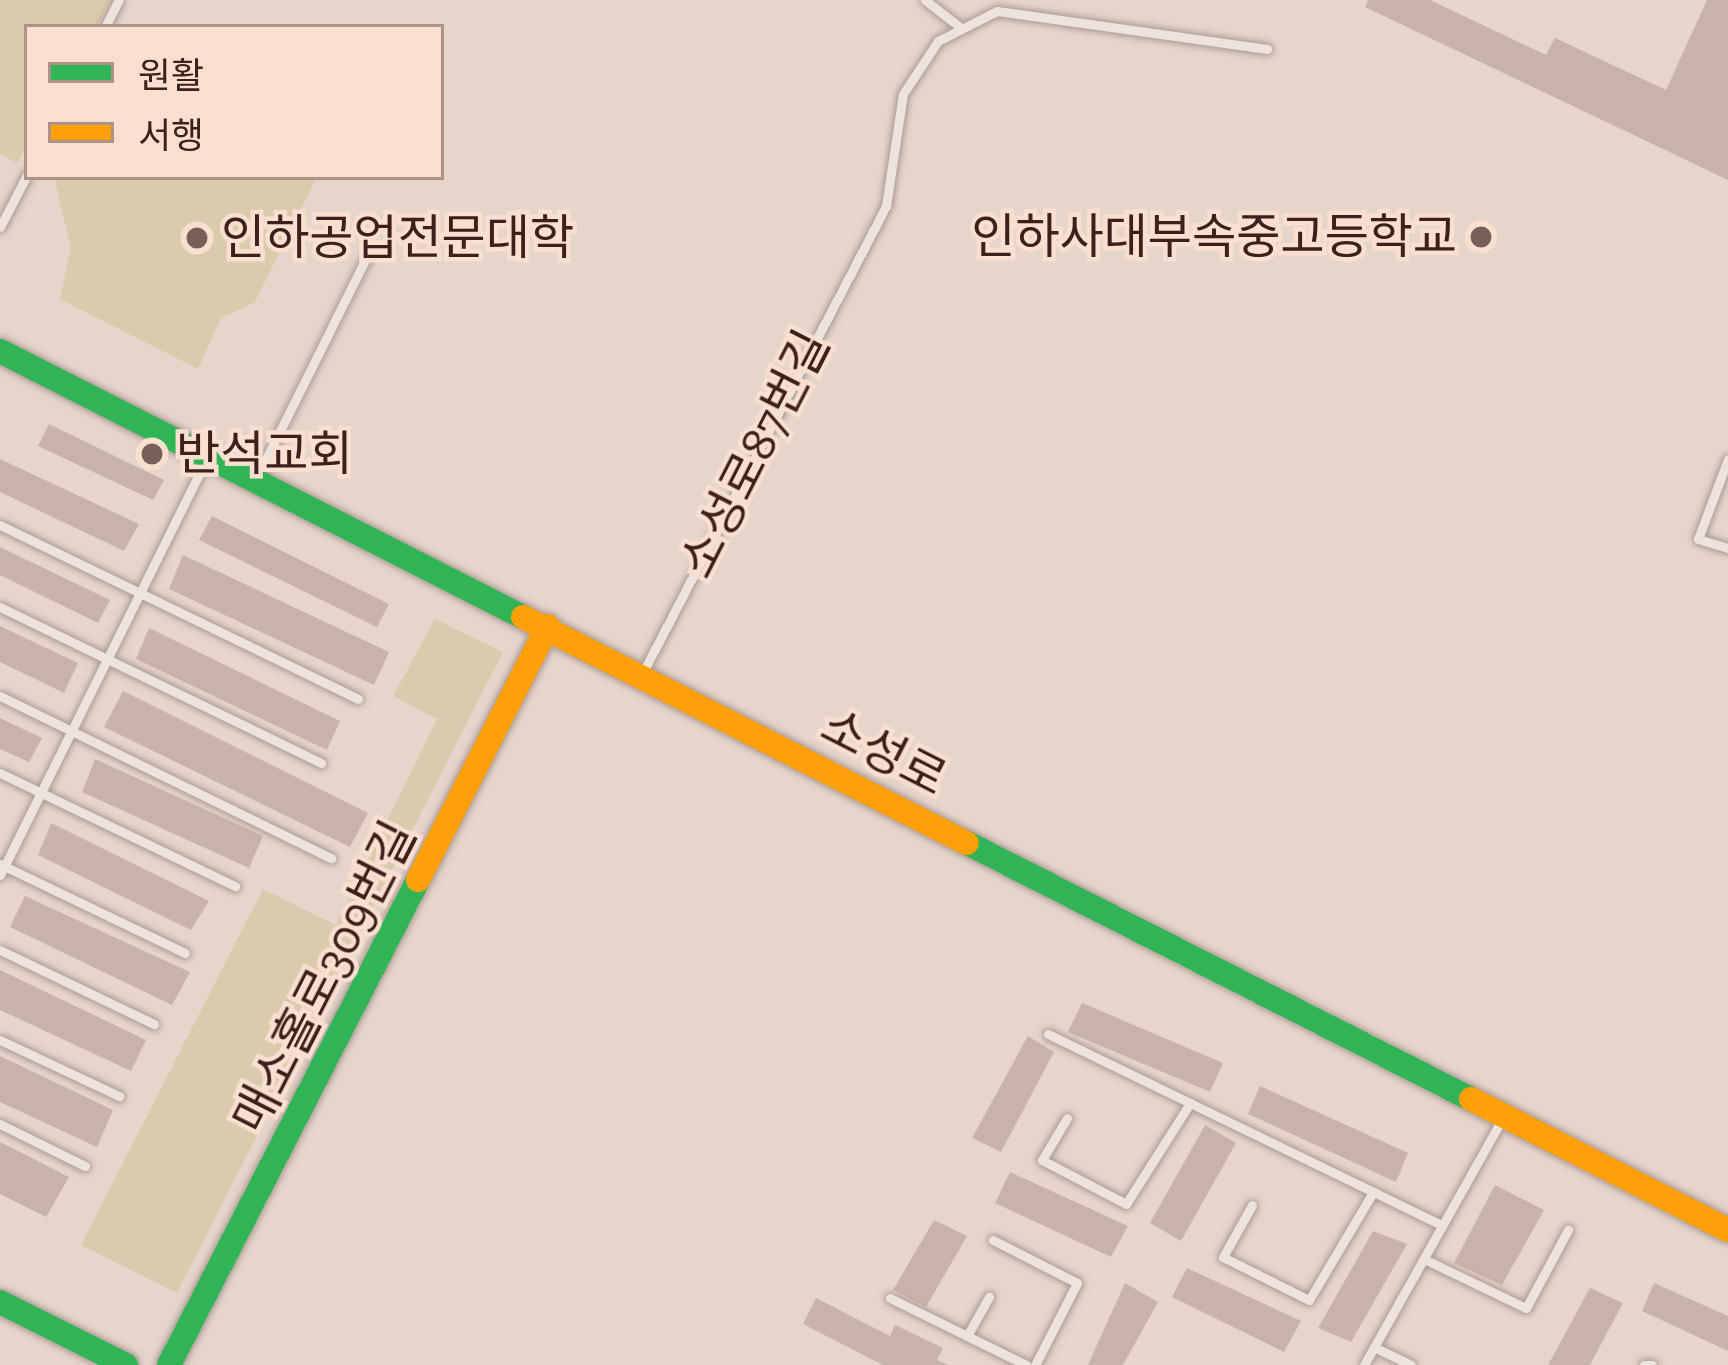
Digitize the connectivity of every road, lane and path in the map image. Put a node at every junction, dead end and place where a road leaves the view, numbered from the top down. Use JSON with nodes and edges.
{"nodes":[{"id":1,"x":925,"y":0,"type":"edge"},
{"id":2,"x":997,"y":6,"type":"edge"},
{"id":3,"x":961,"y":28,"type":"junction"},
{"id":4,"x":1267,"y":49,"type":"dead end"},
{"id":5,"x":25,"y":180,"type":"edge"},
{"id":6,"x":0,"y":227,"type":"edge"},
{"id":7,"x":368,"y":254,"type":"dead end"},
{"id":8,"x":2,"y":355,"type":"edge"},
{"id":9,"x":208,"y":455,"type":"junction"},
{"id":10,"x":1728,"y":459,"type":"edge"},
{"id":11,"x":256,"y":479,"type":"junction"},
{"id":12,"x":0,"y":524,"type":"edge"},
{"id":13,"x":1728,"y":548,"type":"edge"},
{"id":14,"x":140,"y":592,"type":"junction"},
{"id":15,"x":0,"y":607,"type":"edge"},
{"id":16,"x":548,"y":626,"type":"junction"},
{"id":17,"x":107,"y":659,"type":"junction"},
{"id":18,"x":641,"y":674,"type":"junction"},
{"id":19,"x":0,"y":696,"type":"edge"},
{"id":20,"x":358,"y":699,"type":"dead end"},
{"id":21,"x":71,"y":731,"type":"junction"},
{"id":22,"x":321,"y":763,"type":"dead end"},
{"id":23,"x":0,"y":773,"type":"edge"},
{"id":24,"x":40,"y":793,"type":"junction"},
{"id":25,"x":332,"y":858,"type":"dead end"},
{"id":26,"x":1,"y":868,"type":"edge"},
{"id":27,"x":236,"y":886,"type":"dead end"},
{"id":28,"x":0,"y":950,"type":"edge"},
{"id":29,"x":185,"y":953,"type":"dead end"},
{"id":30,"x":154,"y":1024,"type":"dead end"},
{"id":31,"x":1048,"y":1034,"type":"dead end"},
{"id":32,"x":0,"y":1040,"type":"edge"},
{"id":33,"x":119,"y":1096,"type":"dead end"},
{"id":34,"x":1190,"y":1102,"type":"junction"},
{"id":35,"x":1504,"y":1116,"type":"junction"},
{"id":36,"x":1067,"y":1118,"type":"dead end"},
{"id":37,"x":0,"y":1124,"type":"edge"},
{"id":38,"x":85,"y":1166,"type":"dead end"},
{"id":39,"x":1373,"y":1192,"type":"junction"},
{"id":40,"x":1252,"y":1205,"type":"dead end"},
{"id":41,"x":1442,"y":1226,"type":"junction"},
{"id":42,"x":1568,"y":1230,"type":"dead end"},
{"id":43,"x":1728,"y":1230,"type":"edge"},
{"id":44,"x":993,"y":1240,"type":"dead end"},
{"id":45,"x":1424,"y":1258,"type":"junction"},
{"id":46,"x":989,"y":1297,"type":"dead end"},
{"id":47,"x":890,"y":1298,"type":"dead end"},
{"id":48,"x":0,"y":1302,"type":"edge"},
{"id":49,"x":967,"y":1336,"type":"junction"},
{"id":50,"x":1374,"y":1347,"type":"junction"},
{"id":51,"x":126,"y":1365,"type":"edge"},
{"id":52,"x":169,"y":1365,"type":"edge"},
{"id":53,"x":1030,"y":1365,"type":"edge"},
{"id":54,"x":1364,"y":1365,"type":"edge"},
{"id":55,"x":1411,"y":1365,"type":"edge"}],
"edges":[{"from":1,"to":3,"type":"lane"},
{"from":2,"to":3,"type":"lane","name":"소성로87번길"},
{"from":2,"to":4,"type":"lane"},
{"from":3,"to":18,"type":"lane","name":"소성로87번길"},
{"from":5,"to":6,"type":"lane"},
{"from":7,"to":11,"type":"lane"},
{"from":8,"to":9,"type":"main road","name":"소성로"},
{"from":9,"to":11,"type":"main road","name":"소성로"},
{"from":9,"to":14,"type":"lane"},
{"from":10,"to":13,"type":"lane"},
{"from":11,"to":16,"type":"main road","name":"소성로"},
{"from":12,"to":14,"type":"lane"},
{"from":14,"to":17,"type":"lane"},
{"from":14,"to":20,"type":"lane"},
{"from":15,"to":17,"type":"lane"},
{"from":16,"to":18,"type":"main road","name":"소성로"},
{"from":16,"to":52,"type":"main road","name":"매소홀로309번길"},
{"from":17,"to":21,"type":"lane"},
{"from":17,"to":22,"type":"lane"},
{"from":18,"to":35,"type":"main road","name":"소성로"},
{"from":19,"to":21,"type":"lane"},
{"from":21,"to":24,"type":"lane"},
{"from":21,"to":25,"type":"lane"},
{"from":23,"to":24,"type":"lane"},
{"from":24,"to":26,"type":"lane"},
{"from":24,"to":27,"type":"lane"},
{"from":26,"to":29,"type":"lane"},
{"from":28,"to":30,"type":"lane"},
{"from":31,"to":34,"type":"lane"},
{"from":32,"to":33,"type":"lane"},
{"from":34,"to":36,"type":"lane"},
{"from":34,"to":39,"type":"lane"},
{"from":35,"to":41,"type":"lane"},
{"from":35,"to":43,"type":"main road","name":"소성로"},
{"from":37,"to":38,"type":"lane"},
{"from":39,"to":40,"type":"lane"},
{"from":39,"to":41,"type":"lane"},
{"from":41,"to":45,"type":"lane"},
{"from":42,"to":45,"type":"lane"},
{"from":44,"to":53,"type":"lane"},
{"from":45,"to":50,"type":"lane"},
{"from":46,"to":49,"type":"lane"},
{"from":47,"to":49,"type":"lane"},
{"from":48,"to":51,"type":"main road"},
{"from":49,"to":53,"type":"lane"},
{"from":50,"to":54,"type":"lane"},
{"from":50,"to":55,"type":"lane"}]}
